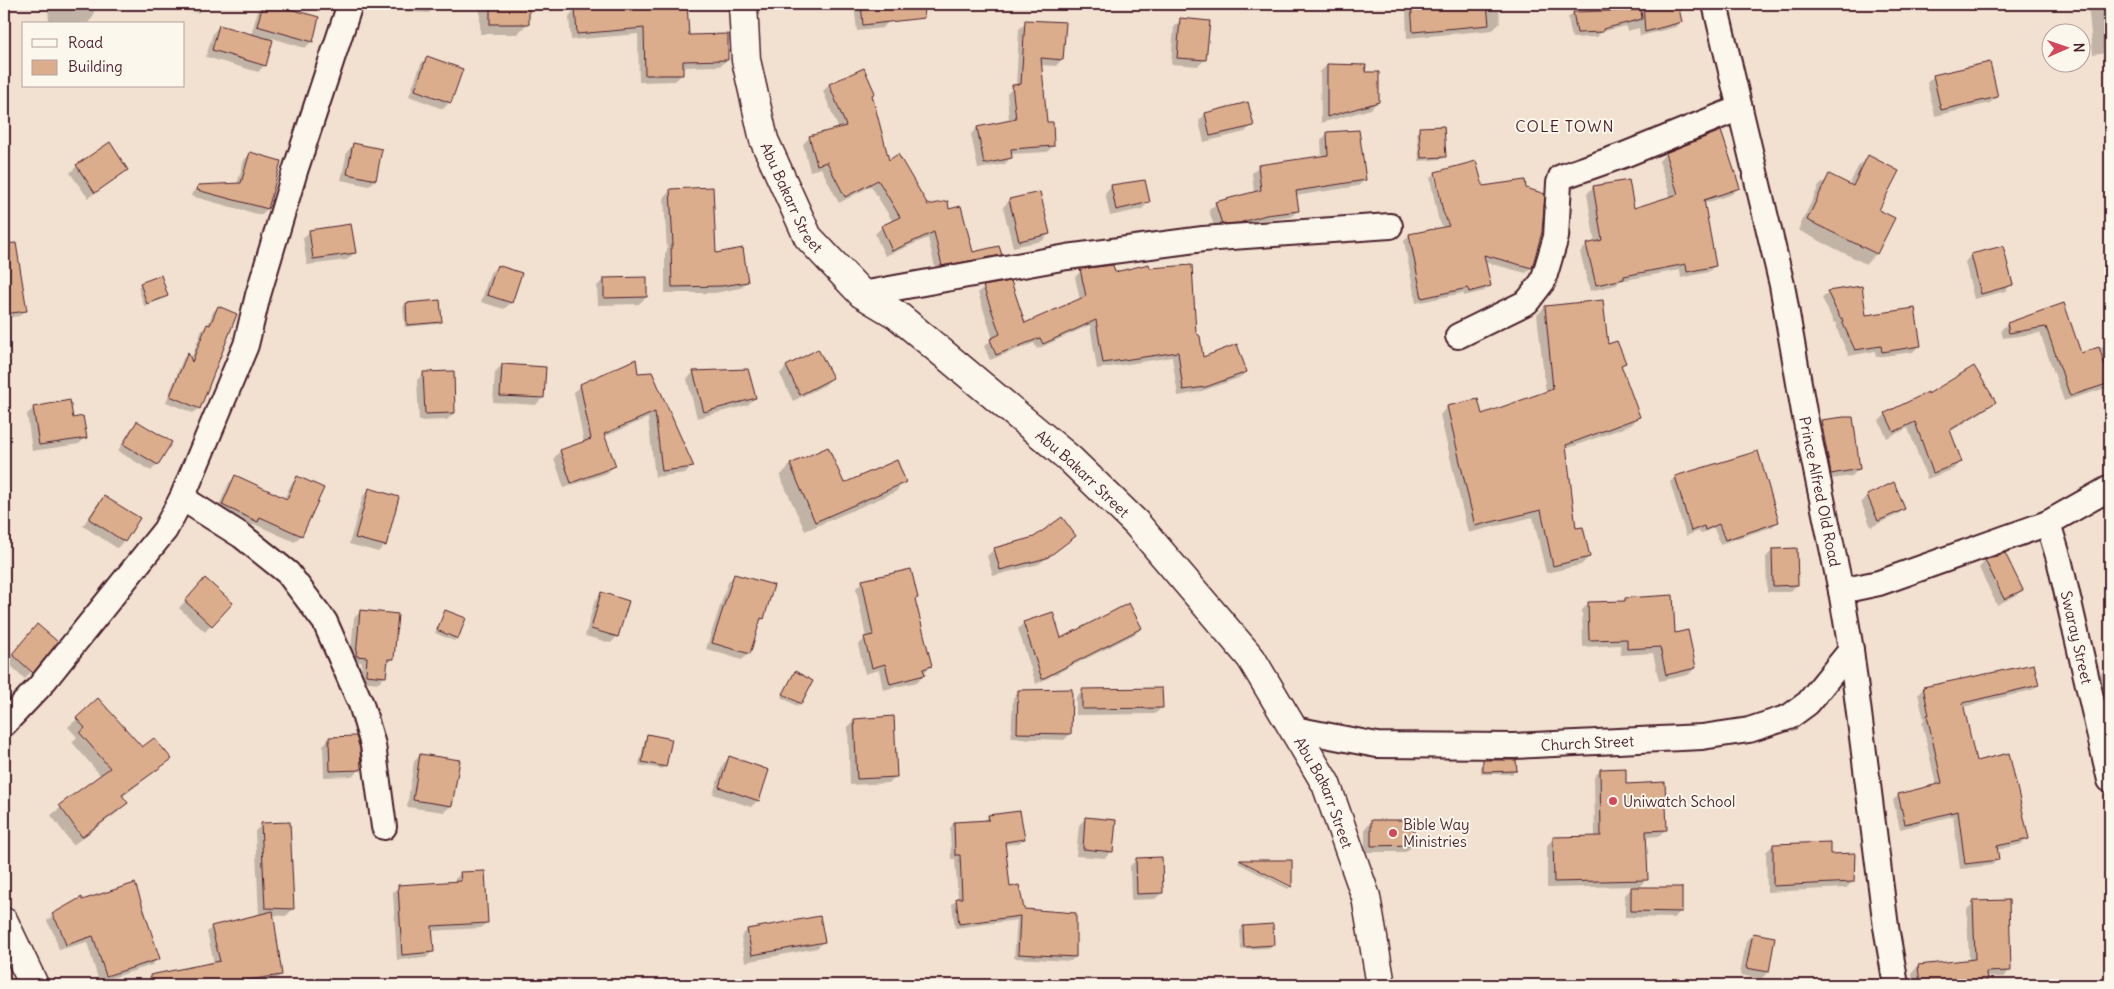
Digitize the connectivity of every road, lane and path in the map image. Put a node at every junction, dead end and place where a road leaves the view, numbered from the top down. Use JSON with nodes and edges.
{"nodes":[{"id":1,"x":350,"y":4,"type":"edge"},
{"id":2,"x":743,"y":4,"type":"edge"},
{"id":3,"x":1715,"y":4,"type":"edge"},
{"id":4,"x":1740,"y":108,"type":"junction"},
{"id":5,"x":1390,"y":226,"type":"dead end"},
{"id":6,"x":862,"y":294,"type":"junction"},
{"id":7,"x":1458,"y":336,"type":"dead end"},
{"id":8,"x":2110,"y":488,"type":"edge"},
{"id":9,"x":182,"y":498,"type":"junction"},
{"id":10,"x":2048,"y":523,"type":"junction"},
{"id":11,"x":1841,"y":591,"type":"junction"},
{"id":12,"x":1851,"y":650,"type":"junction"},
{"id":13,"x":4,"y":724,"type":"edge"},
{"id":14,"x":1294,"y":729,"type":"junction"},
{"id":15,"x":2110,"y":780,"type":"edge"},
{"id":16,"x":384,"y":827,"type":"dead end"},
{"id":17,"x":4,"y":922,"type":"edge"},
{"id":18,"x":34,"y":985,"type":"edge"},
{"id":19,"x":1381,"y":985,"type":"edge"},
{"id":20,"x":1896,"y":985,"type":"edge"}],
"edges":[{"from":1,"to":9,"type":"street"},
{"from":2,"to":6,"type":"street","name":"Abu Bakarr Street"},
{"from":3,"to":4,"type":"street","name":"Prince Alfred Old Road"},
{"from":4,"to":7,"type":"street"},
{"from":4,"to":11,"type":"street","name":"Prince Alfred Old Road"},
{"from":5,"to":6,"type":"street"},
{"from":6,"to":14,"type":"street","name":"Abu Bakarr Street"},
{"from":8,"to":10,"type":"street"},
{"from":9,"to":13,"type":"street"},
{"from":9,"to":16,"type":"street"},
{"from":10,"to":11,"type":"street"},
{"from":10,"to":15,"type":"street","name":"Swaray Street"},
{"from":11,"to":12,"type":"street","name":"Prince Alfred Old Road"},
{"from":12,"to":14,"type":"street","name":"Church Street"},
{"from":12,"to":20,"type":"street","name":"Prince Alfred Old Road"},
{"from":14,"to":19,"type":"street","name":"Abu Bakarr Street"},
{"from":17,"to":18,"type":"street"}]}
